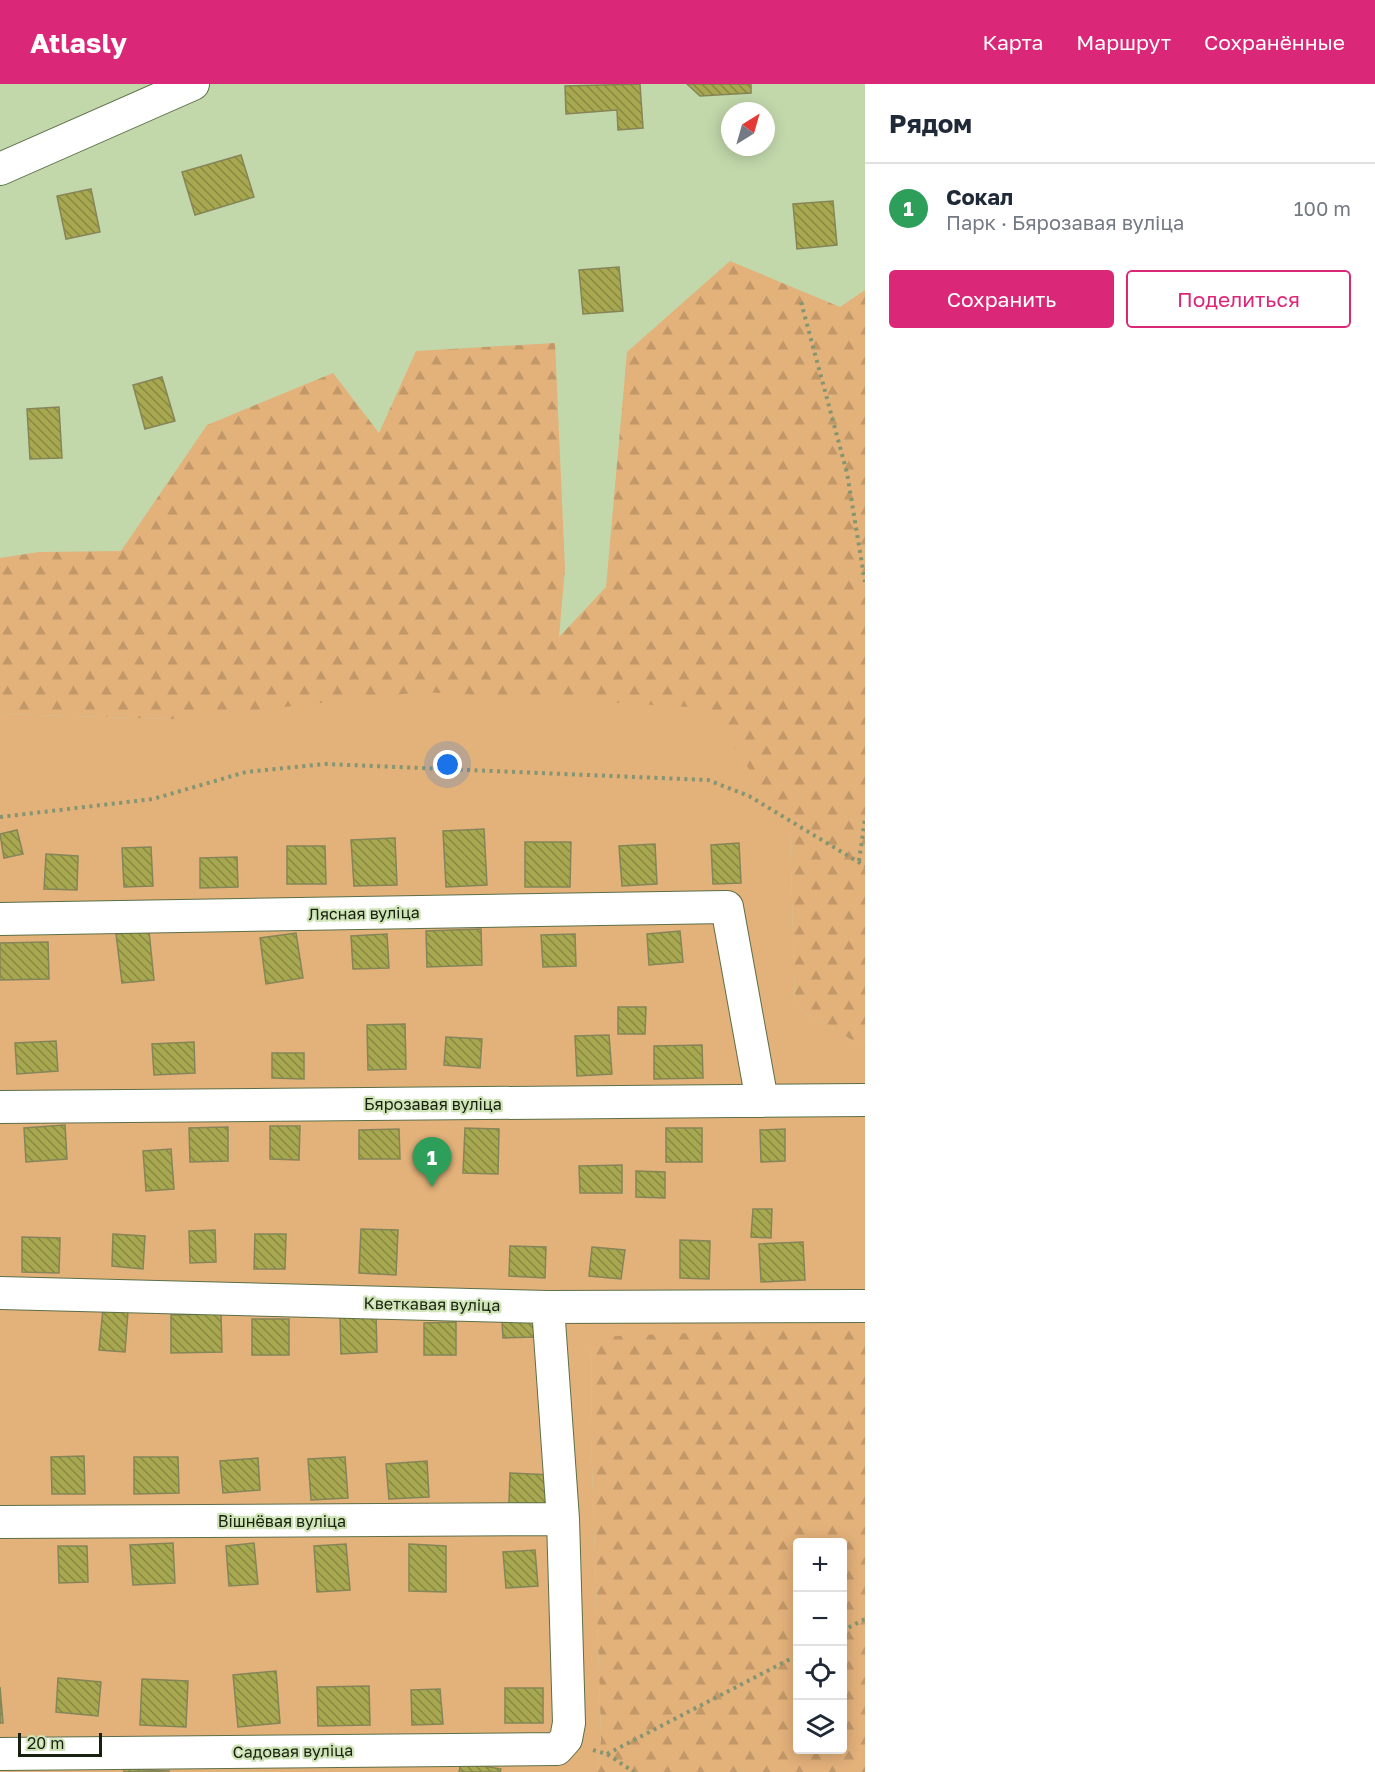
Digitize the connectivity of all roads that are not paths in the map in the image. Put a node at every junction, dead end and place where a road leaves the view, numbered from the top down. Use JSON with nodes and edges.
{"nodes":[{"id":1,"x":193,"y":84,"type":"edge"},
{"id":2,"x":0,"y":170,"type":"edge"},
{"id":3,"x":0,"y":919,"type":"edge"},
{"id":4,"x":865,"y":1100,"type":"edge"},
{"id":5,"x":762,"y":1101,"type":"junction"},
{"id":6,"x":0,"y":1107,"type":"edge"},
{"id":7,"x":0,"y":1293,"type":"edge"},
{"id":8,"x":865,"y":1306,"type":"edge"},
{"id":9,"x":548,"y":1307,"type":"junction"},
{"id":10,"x":563,"y":1519,"type":"junction"},
{"id":11,"x":0,"y":1522,"type":"edge"},
{"id":12,"x":0,"y":1754,"type":"edge"}],
"edges":[{"from":1,"to":2,"type":"street"},
{"from":3,"to":5,"type":"street","name":"Лясная вуліца"},
{"from":4,"to":5,"type":"street","name":"Бярозавая вуліца"},
{"from":5,"to":6,"type":"street","name":"Бярозавая вуліца"},
{"from":7,"to":9,"type":"street","name":"Кветкавая вуліца"},
{"from":8,"to":9,"type":"street","name":"Кветкавая вуліца"},
{"from":9,"to":10,"type":"street"},
{"from":10,"to":11,"type":"street","name":"Вішнёвая вуліца"},
{"from":10,"to":12,"type":"street","name":"Садовая вуліца"}]}
